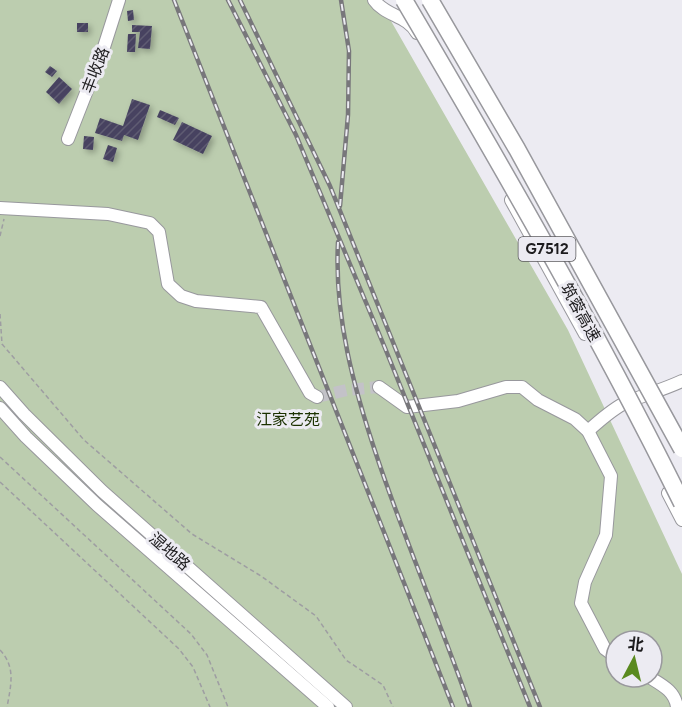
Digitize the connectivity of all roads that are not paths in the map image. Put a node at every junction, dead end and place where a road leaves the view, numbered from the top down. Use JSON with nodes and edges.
{"nodes":[{"id":1,"x":119,"y":0,"type":"edge"},
{"id":2,"x":374,"y":0,"type":"edge"},
{"id":3,"x":404,"y":0,"type":"edge"},
{"id":4,"x":430,"y":0,"type":"edge"},
{"id":5,"x":68,"y":139,"type":"dead end"},
{"id":6,"x":3,"y":209,"type":"edge"},
{"id":7,"x":682,"y":381,"type":"edge"},
{"id":8,"x":0,"y":387,"type":"edge"},
{"id":9,"x":379,"y":387,"type":"tunnel mouth"},
{"id":10,"x":317,"y":397,"type":"dead end"},
{"id":11,"x":624,"y":404,"type":"junction"},
{"id":12,"x":0,"y":408,"type":"edge"},
{"id":13,"x":588,"y":431,"type":"junction"},
{"id":14,"x":682,"y":449,"type":"edge"},
{"id":15,"x":682,"y":503,"type":"edge"},
{"id":16,"x":682,"y":520,"type":"edge"},
{"id":17,"x":604,"y":647,"type":"edge"},
{"id":18,"x":664,"y":686,"type":"edge"},
{"id":19,"x":328,"y":707,"type":"edge"},
{"id":20,"x":346,"y":707,"type":"edge"},
{"id":21,"x":677,"y":707,"type":"edge"}],
"edges":[{"from":1,"to":5,"type":"street","name":"丰收路"},
{"from":2,"to":11,"type":"street"},
{"from":3,"to":15,"type":"highway","name":"筑蓉高速","number":"G7512","bridge":true},
{"from":4,"to":14,"type":"highway","name":"筑蓉高速","number":"G7512","bridge":true},
{"from":6,"to":10,"type":"street"},
{"from":7,"to":11,"type":"street"},
{"from":8,"to":20,"type":"street","name":"湿地路"},
{"from":9,"to":13,"type":"street"},
{"from":11,"to":13,"type":"street"},
{"from":11,"to":16,"type":"street"},
{"from":12,"to":19,"type":"street","name":"湿地路"},
{"from":13,"to":17,"type":"street"},
{"from":18,"to":21,"type":"street"}]}
